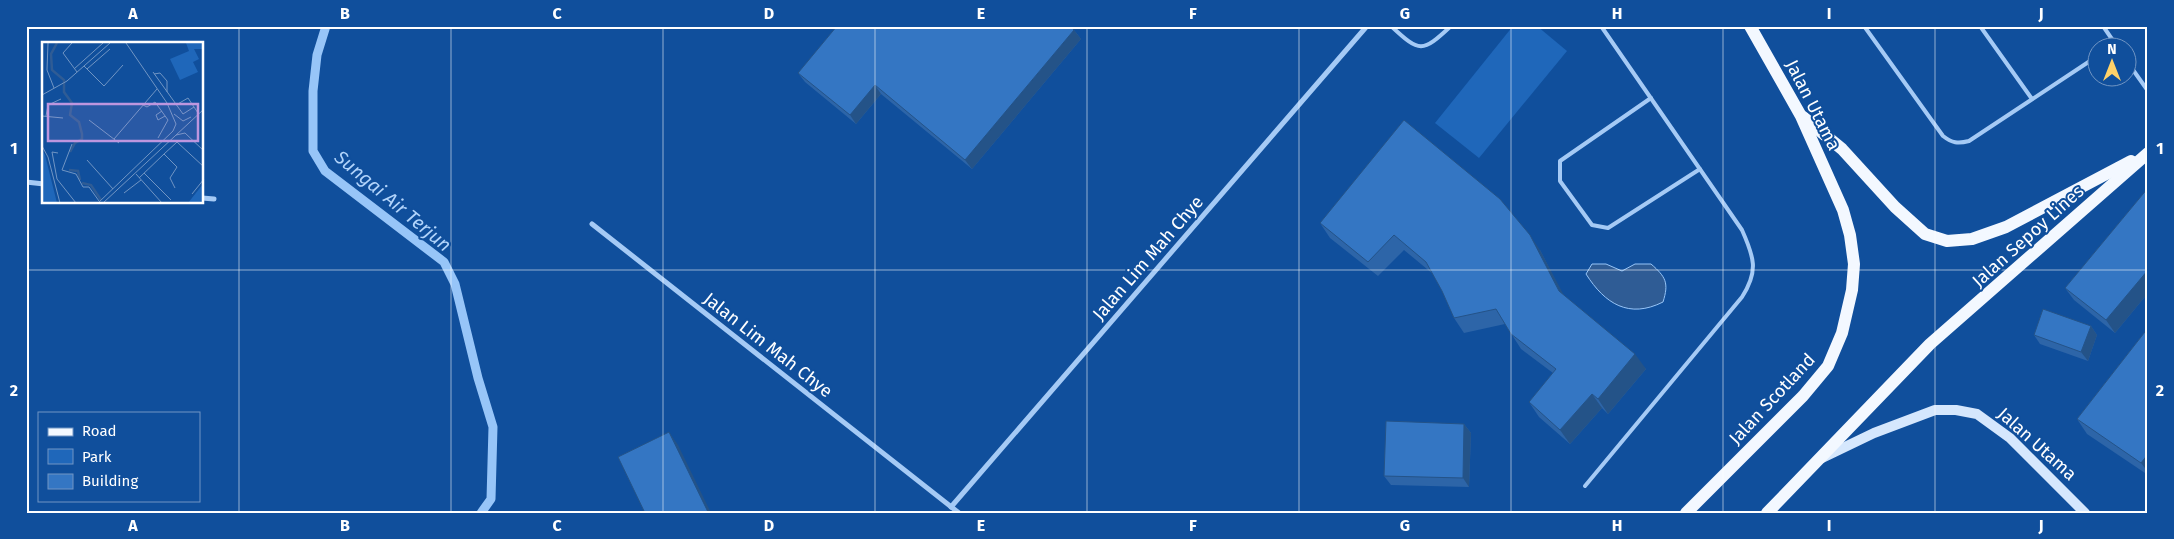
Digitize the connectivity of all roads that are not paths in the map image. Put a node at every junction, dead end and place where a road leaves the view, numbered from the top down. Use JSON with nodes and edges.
{"nodes":[{"id":1,"x":1367,"y":26,"type":"edge"},
{"id":2,"x":1391,"y":26,"type":"edge"},
{"id":3,"x":1451,"y":26,"type":"edge"},
{"id":4,"x":1601,"y":26,"type":"edge"},
{"id":5,"x":1750,"y":26,"type":"edge"},
{"id":6,"x":1864,"y":26,"type":"edge"},
{"id":7,"x":1980,"y":26,"type":"edge"},
{"id":8,"x":2103,"y":26,"type":"edge"},
{"id":9,"x":2111,"y":38,"type":"edge"},
{"id":10,"x":2086,"y":64,"type":"edge"},
{"id":11,"x":2136,"y":74,"type":"edge"},
{"id":12,"x":2148,"y":91,"type":"edge"},
{"id":13,"x":1651,"y":98,"type":"junction"},
{"id":14,"x":2032,"y":99,"type":"junction"},
{"id":15,"x":1801,"y":116,"type":"junction"},
{"id":16,"x":2148,"y":152,"type":"edge"},
{"id":17,"x":1700,"y":169,"type":"junction"},
{"id":18,"x":26,"y":182,"type":"edge"},
{"id":19,"x":42,"y":184,"type":"edge"},
{"id":20,"x":204,"y":198,"type":"edge"},
{"id":21,"x":214,"y":199,"type":"dead end"},
{"id":22,"x":592,"y":224,"type":"dead end"},
{"id":23,"x":1852,"y":290,"type":"joint"},
{"id":24,"x":1820,"y":459,"type":"junction"},
{"id":25,"x":1585,"y":486,"type":"dead end"},
{"id":26,"x":951,"y":507,"type":"junction"},
{"id":27,"x":959,"y":513,"type":"edge"},
{"id":28,"x":1686,"y":513,"type":"edge"},
{"id":29,"x":1767,"y":513,"type":"edge"},
{"id":30,"x":2086,"y":513,"type":"edge"}],
"edges":[{"from":1,"to":26,"type":"street","name":"Jalan Lim Mah Chye"},
{"from":2,"to":3,"type":"lane"},
{"from":4,"to":13,"type":"lane"},
{"from":5,"to":15,"type":"main road","name":"Jalan Utama"},
{"from":6,"to":14,"type":"lane"},
{"from":7,"to":14,"type":"lane"},
{"from":8,"to":9,"type":"lane"},
{"from":10,"to":14,"type":"lane"},
{"from":11,"to":12,"type":"lane"},
{"from":13,"to":17,"type":"lane"},
{"from":13,"to":17,"type":"lane"},
{"from":15,"to":16,"type":"main road"},
{"from":15,"to":23,"type":"main road","name":"Jalan Utama"},
{"from":16,"to":24,"type":"main road","name":"Jalan Sepoy Lines"},
{"from":17,"to":25,"type":"lane"},
{"from":18,"to":19,"type":"street"},
{"from":20,"to":21,"type":"street"},
{"from":22,"to":26,"type":"street","name":"Jalan Lim Mah Chye"},
{"from":23,"to":28,"type":"main road","name":"Jalan Scotland"},
{"from":24,"to":29,"type":"main road"},
{"from":24,"to":30,"type":"main road","name":"Jalan Utama"},
{"from":26,"to":27,"type":"street","name":"Jalan Lim Mah Chye"}]}
